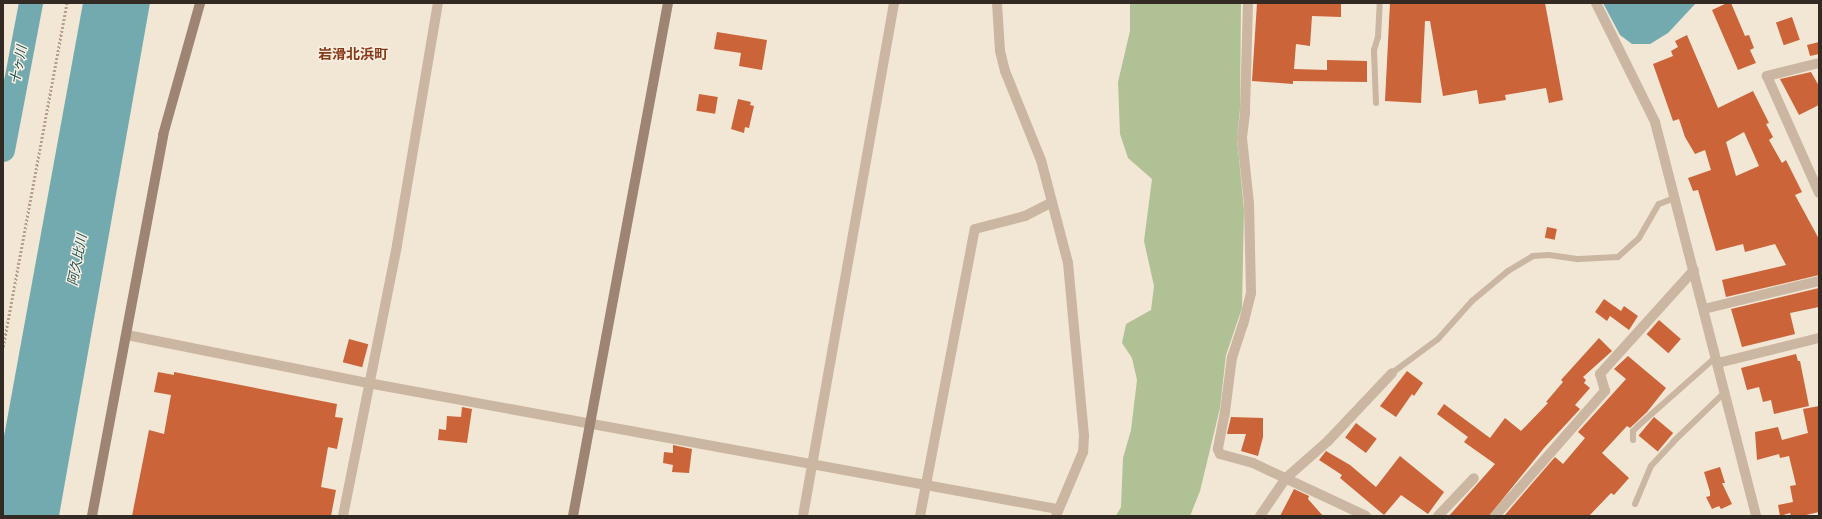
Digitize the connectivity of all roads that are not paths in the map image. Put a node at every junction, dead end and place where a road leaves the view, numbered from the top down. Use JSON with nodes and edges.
{"nodes":[{"id":1,"x":200,"y":3,"type":"edge"},
{"id":2,"x":438,"y":3,"type":"edge"},
{"id":3,"x":668,"y":3,"type":"edge"},
{"id":4,"x":894,"y":3,"type":"edge"},
{"id":5,"x":997,"y":3,"type":"edge"},
{"id":6,"x":1248,"y":3,"type":"edge"},
{"id":7,"x":1380,"y":3,"type":"edge"},
{"id":8,"x":1596,"y":3,"type":"edge"},
{"id":9,"x":1819,"y":63,"type":"edge"},
{"id":10,"x":1376,"y":103,"type":"dead end"},
{"id":11,"x":1819,"y":193,"type":"edge"},
{"id":12,"x":1675,"y":198,"type":"junction"},
{"id":13,"x":1052,"y":202,"type":"junction"},
{"id":14,"x":1694,"y":270,"type":"junction"},
{"id":15,"x":1819,"y":281,"type":"edge"},
{"id":16,"x":1704,"y":309,"type":"junction"},
{"id":17,"x":127,"y":336,"type":"junction"},
{"id":18,"x":1819,"y":338,"type":"edge"},
{"id":19,"x":1717,"y":360,"type":"junction"},
{"id":20,"x":1392,"y":374,"type":"joint"},
{"id":21,"x":368,"y":383,"type":"junction"},
{"id":22,"x":1725,"y":392,"type":"junction"},
{"id":23,"x":590,"y":423,"type":"junction"},
{"id":24,"x":1633,"y":440,"type":"dead end"},
{"id":25,"x":812,"y":464,"type":"junction"},
{"id":26,"x":1286,"y":478,"type":"junction"},
{"id":27,"x":1474,"y":478,"type":"dead end"},
{"id":28,"x":927,"y":483,"type":"junction"},
{"id":29,"x":1635,"y":504,"type":"dead end"},
{"id":30,"x":1057,"y":512,"type":"edge"},
{"id":31,"x":92,"y":516,"type":"edge"},
{"id":32,"x":344,"y":516,"type":"edge"},
{"id":33,"x":573,"y":516,"type":"edge"},
{"id":34,"x":803,"y":516,"type":"edge"},
{"id":35,"x":920,"y":516,"type":"edge"},
{"id":36,"x":1260,"y":516,"type":"edge"},
{"id":37,"x":1366,"y":516,"type":"edge"},
{"id":38,"x":1438,"y":516,"type":"edge"},
{"id":39,"x":1495,"y":516,"type":"edge"},
{"id":40,"x":1756,"y":516,"type":"edge"}],
"edges":[{"from":1,"to":17,"type":"street"},
{"from":2,"to":21,"type":"street"},
{"from":3,"to":23,"type":"street"},
{"from":4,"to":25,"type":"street"},
{"from":5,"to":13,"type":"street"},
{"from":6,"to":26,"type":"street"},
{"from":7,"to":10,"type":"lane"},
{"from":8,"to":12,"type":"street"},
{"from":9,"to":11,"type":"street"},
{"from":12,"to":14,"type":"street"},
{"from":12,"to":20,"type":"lane"},
{"from":13,"to":28,"type":"street"},
{"from":13,"to":30,"type":"street"},
{"from":14,"to":16,"type":"street"},
{"from":14,"to":39,"type":"street"},
{"from":15,"to":16,"type":"street"},
{"from":16,"to":19,"type":"street"},
{"from":17,"to":21,"type":"street"},
{"from":17,"to":31,"type":"street"},
{"from":18,"to":19,"type":"street"},
{"from":19,"to":22,"type":"street"},
{"from":19,"to":24,"type":"lane"},
{"from":20,"to":26,"type":"street"},
{"from":21,"to":23,"type":"street"},
{"from":21,"to":32,"type":"street"},
{"from":22,"to":29,"type":"lane"},
{"from":22,"to":40,"type":"street"},
{"from":23,"to":25,"type":"street"},
{"from":23,"to":33,"type":"street"},
{"from":25,"to":28,"type":"street"},
{"from":25,"to":34,"type":"street"},
{"from":26,"to":36,"type":"street"},
{"from":26,"to":37,"type":"street"},
{"from":27,"to":38,"type":"street"},
{"from":28,"to":30,"type":"street"},
{"from":28,"to":35,"type":"street"}]}
